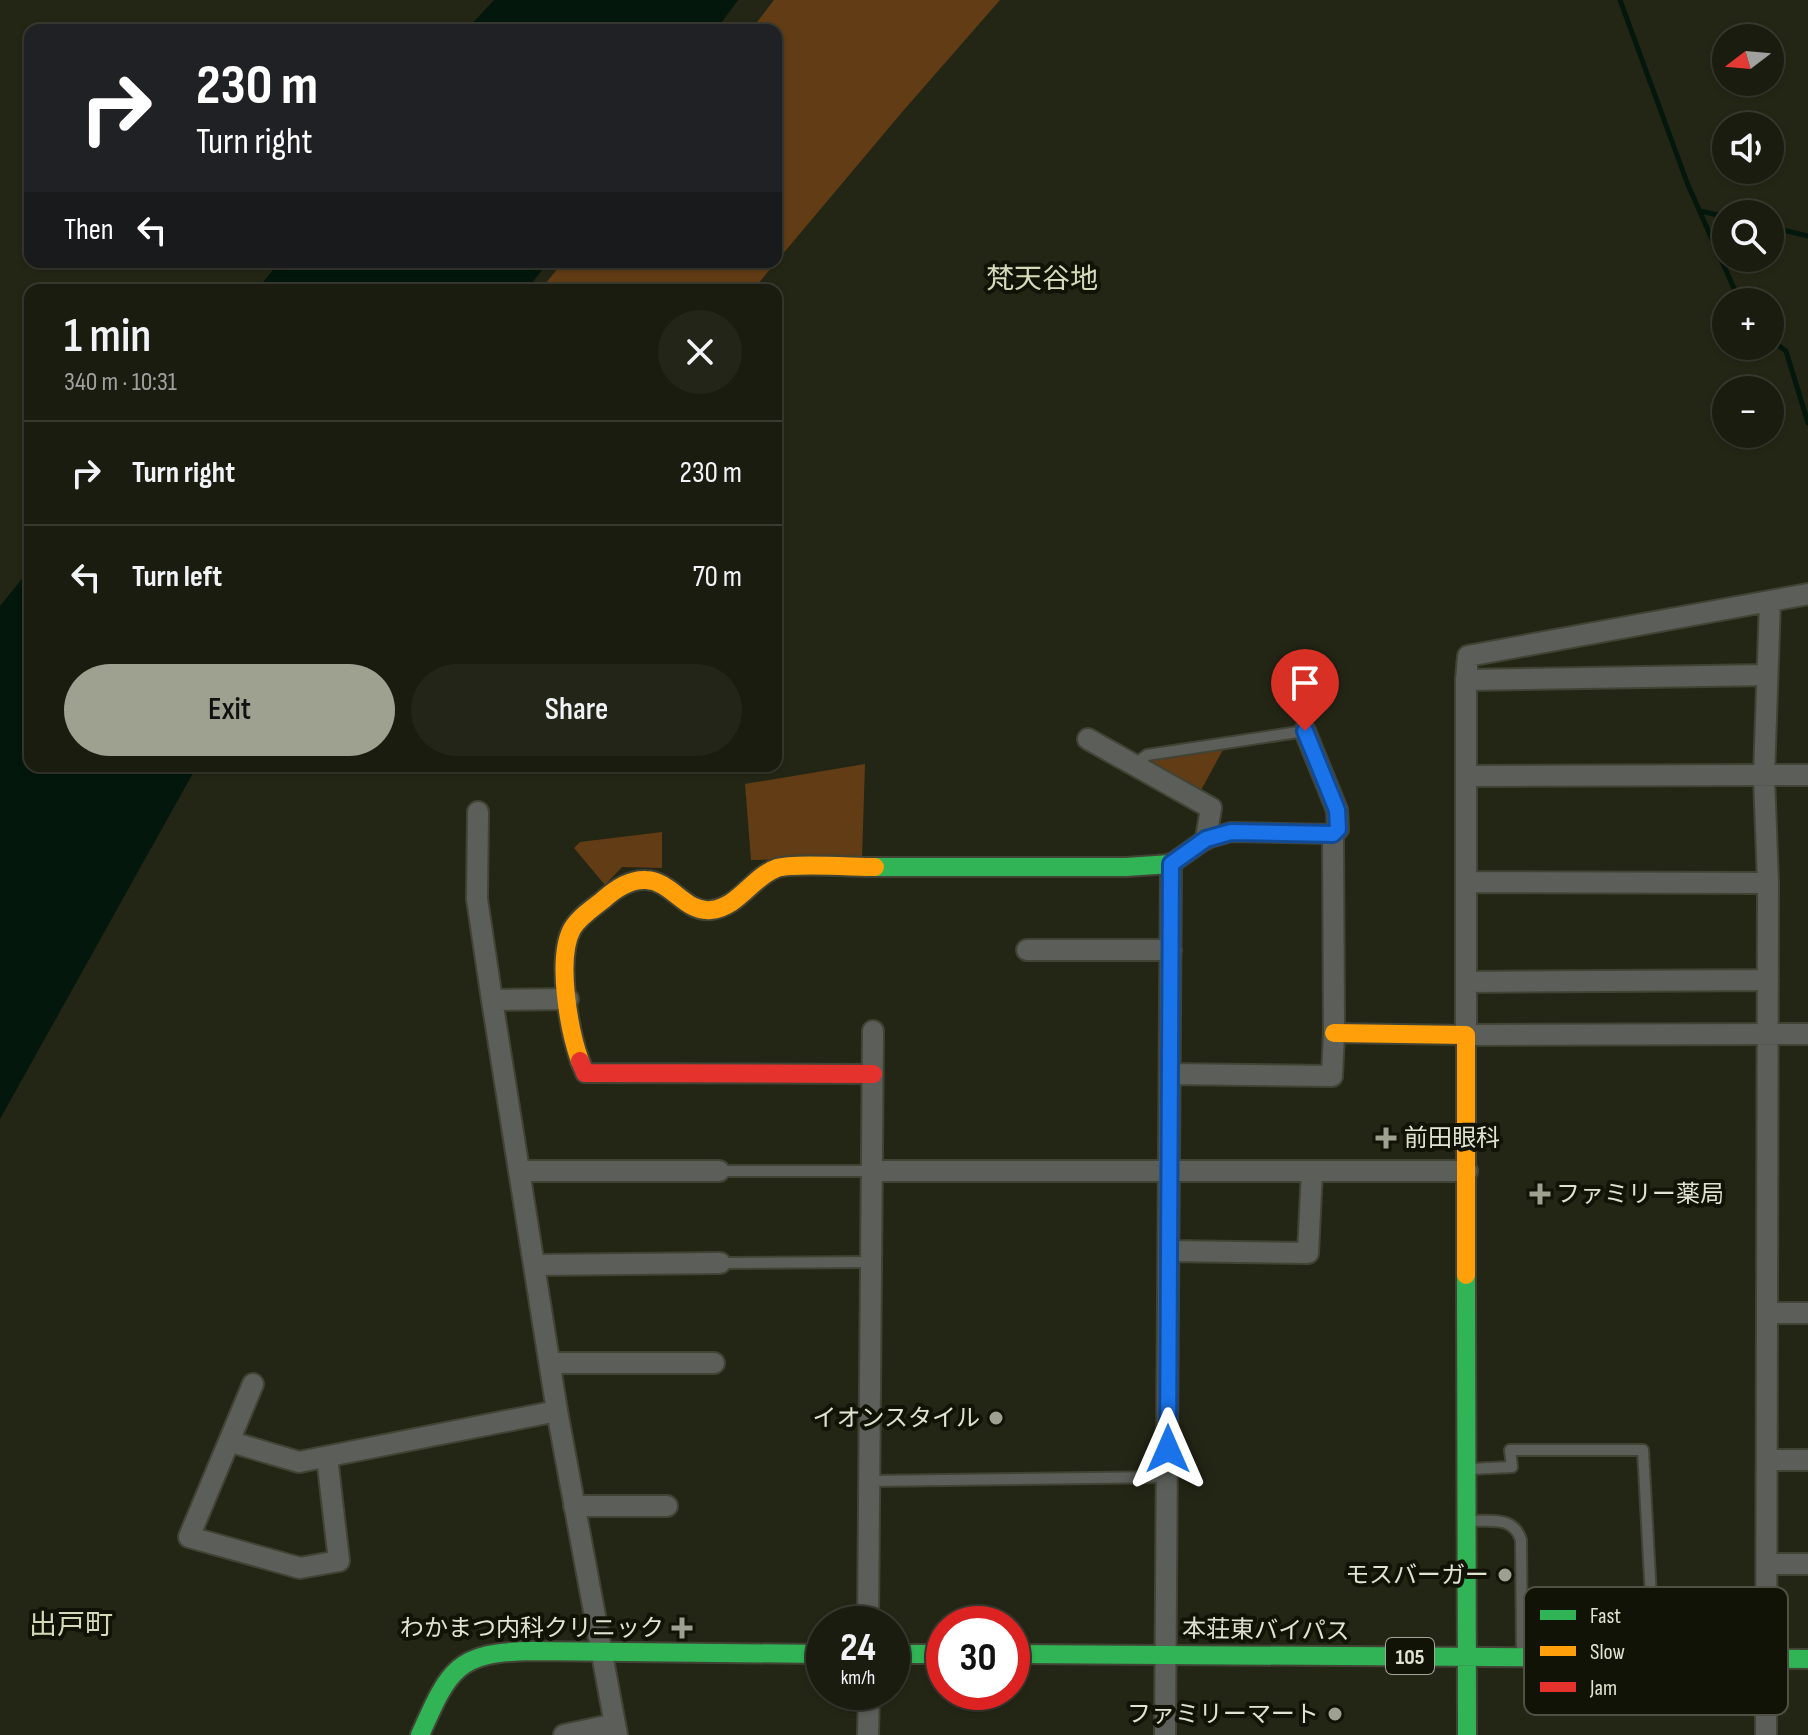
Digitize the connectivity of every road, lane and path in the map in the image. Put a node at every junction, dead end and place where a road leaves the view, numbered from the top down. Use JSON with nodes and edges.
{"nodes":[{"id":1,"x":1808,"y":594,"type":"edge"},
{"id":2,"x":1770,"y":601,"type":"junction"},
{"id":3,"x":1765,"y":675,"type":"junction"},
{"id":4,"x":1466,"y":680,"type":"junction"},
{"id":5,"x":1305,"y":731,"type":"joint"},
{"id":6,"x":1088,"y":739,"type":"dead end"},
{"id":7,"x":1135,"y":764,"type":"junction"},
{"id":8,"x":1808,"y":775,"type":"edge"},
{"id":9,"x":1468,"y":776,"type":"junction"},
{"id":10,"x":1764,"y":776,"type":"junction"},
{"id":11,"x":478,"y":812,"type":"dead end"},
{"id":12,"x":1333,"y":834,"type":"junction"},
{"id":13,"x":1206,"y":839,"type":"junction"},
{"id":14,"x":1171,"y":864,"type":"junction"},
{"id":15,"x":1467,"y":882,"type":"junction"},
{"id":16,"x":1768,"y":883,"type":"junction"},
{"id":17,"x":1027,"y":950,"type":"dead end"},
{"id":18,"x":1171,"y":950,"type":"junction"},
{"id":19,"x":1768,"y":980,"type":"junction"},
{"id":20,"x":1467,"y":982,"type":"junction"},
{"id":21,"x":568,"y":999,"type":"junction"},
{"id":22,"x":492,"y":1000,"type":"junction"},
{"id":23,"x":873,"y":1031,"type":"dead end"},
{"id":24,"x":1334,"y":1033,"type":"junction"},
{"id":25,"x":1768,"y":1034,"type":"junction"},
{"id":26,"x":1808,"y":1034,"type":"edge"},
{"id":27,"x":1466,"y":1035,"type":"junction"},
{"id":28,"x":873,"y":1074,"type":"junction"},
{"id":29,"x":1170,"y":1074,"type":"junction"},
{"id":30,"x":1168,"y":1170,"type":"junction"},
{"id":31,"x":519,"y":1171,"type":"junction"},
{"id":32,"x":719,"y":1171,"type":"joint"},
{"id":33,"x":873,"y":1171,"type":"junction"},
{"id":34,"x":1312,"y":1171,"type":"junction"},
{"id":35,"x":1467,"y":1171,"type":"junction"},
{"id":36,"x":1169,"y":1251,"type":"junction"},
{"id":37,"x":873,"y":1262,"type":"junction"},
{"id":38,"x":720,"y":1263,"type":"joint"},
{"id":39,"x":534,"y":1265,"type":"junction"},
{"id":40,"x":1768,"y":1313,"type":"junction"},
{"id":41,"x":1808,"y":1313,"type":"edge"},
{"id":42,"x":550,"y":1363,"type":"junction"},
{"id":43,"x":714,"y":1363,"type":"dead end"},
{"id":44,"x":253,"y":1384,"type":"dead end"},
{"id":45,"x":557,"y":1411,"type":"junction"},
{"id":46,"x":231,"y":1442,"type":"junction"},
{"id":47,"x":327,"y":1457,"type":"junction"},
{"id":48,"x":1767,"y":1460,"type":"junction"},
{"id":49,"x":1808,"y":1460,"type":"edge"},
{"id":50,"x":1468,"y":1469,"type":"junction"},
{"id":51,"x":1167,"y":1477,"type":"junction"},
{"id":52,"x":870,"y":1481,"type":"junction"},
{"id":53,"x":574,"y":1506,"type":"junction"},
{"id":54,"x":667,"y":1506,"type":"dead end"},
{"id":55,"x":1468,"y":1521,"type":"junction"},
{"id":56,"x":1767,"y":1564,"type":"junction"},
{"id":57,"x":1808,"y":1564,"type":"edge"},
{"id":58,"x":1650,"y":1587,"type":"edge"},
{"id":59,"x":1767,"y":1587,"type":"edge"},
{"id":60,"x":868,"y":1606,"type":"edge"},
{"id":61,"x":602,"y":1652,"type":"junction"},
{"id":62,"x":1166,"y":1653,"type":"junction"},
{"id":63,"x":806,"y":1654,"type":"edge"},
{"id":64,"x":1030,"y":1654,"type":"edge"},
{"id":65,"x":1468,"y":1656,"type":"junction"},
{"id":66,"x":1522,"y":1657,"type":"joint"},
{"id":67,"x":869,"y":1710,"type":"edge"},
{"id":68,"x":1766,"y":1715,"type":"edge"},
{"id":69,"x":616,"y":1729,"type":"edge"},
{"id":70,"x":420,"y":1735,"type":"edge"},
{"id":71,"x":564,"y":1735,"type":"edge"},
{"id":72,"x":868,"y":1735,"type":"edge"},
{"id":73,"x":1165,"y":1735,"type":"edge"},
{"id":74,"x":1467,"y":1735,"type":"edge"},
{"id":75,"x":1766,"y":1735,"type":"edge"}],
"edges":[{"from":1,"to":2,"type":"street"},
{"from":2,"to":3,"type":"street"},
{"from":2,"to":4,"type":"street"},
{"from":3,"to":4,"type":"street"},
{"from":3,"to":10,"type":"street"},
{"from":4,"to":9,"type":"street"},
{"from":5,"to":7,"type":"lane"},
{"from":5,"to":12,"type":"street"},
{"from":6,"to":7,"type":"street"},
{"from":7,"to":13,"type":"street"},
{"from":8,"to":10,"type":"street"},
{"from":9,"to":10,"type":"street"},
{"from":9,"to":15,"type":"street"},
{"from":10,"to":16,"type":"street"},
{"from":11,"to":22,"type":"street"},
{"from":12,"to":13,"type":"main road"},
{"from":12,"to":24,"type":"street"},
{"from":13,"to":14,"type":"main road"},
{"from":14,"to":18,"type":"street"},
{"from":14,"to":21,"type":"main road"},
{"from":15,"to":16,"type":"street"},
{"from":15,"to":20,"type":"street"},
{"from":16,"to":19,"type":"street"},
{"from":17,"to":18,"type":"street"},
{"from":18,"to":29,"type":"street"},
{"from":19,"to":20,"type":"street"},
{"from":19,"to":25,"type":"street"},
{"from":20,"to":27,"type":"street"},
{"from":21,"to":22,"type":"street"},
{"from":21,"to":28,"type":"main road"},
{"from":22,"to":31,"type":"street"},
{"from":23,"to":28,"type":"street"},
{"from":24,"to":27,"type":"main road"},
{"from":24,"to":29,"type":"street"},
{"from":25,"to":26,"type":"street"},
{"from":25,"to":27,"type":"street"},
{"from":25,"to":40,"type":"street"},
{"from":27,"to":35,"type":"main road"},
{"from":28,"to":33,"type":"street"},
{"from":29,"to":30,"type":"street"},
{"from":30,"to":33,"type":"street"},
{"from":30,"to":34,"type":"street"},
{"from":30,"to":36,"type":"street"},
{"from":31,"to":32,"type":"street"},
{"from":31,"to":39,"type":"street"},
{"from":32,"to":33,"type":"lane"},
{"from":33,"to":37,"type":"street"},
{"from":34,"to":35,"type":"street"},
{"from":34,"to":36,"type":"street"},
{"from":35,"to":50,"type":"main road"},
{"from":36,"to":51,"type":"street"},
{"from":37,"to":38,"type":"lane"},
{"from":37,"to":52,"type":"street"},
{"from":38,"to":39,"type":"street"},
{"from":39,"to":42,"type":"street"},
{"from":40,"to":41,"type":"street"},
{"from":40,"to":48,"type":"street"},
{"from":42,"to":43,"type":"street"},
{"from":42,"to":45,"type":"street"},
{"from":44,"to":46,"type":"street"},
{"from":45,"to":47,"type":"street"},
{"from":45,"to":53,"type":"street"},
{"from":46,"to":47,"type":"street"},
{"from":46,"to":47,"type":"street"},
{"from":48,"to":49,"type":"street"},
{"from":48,"to":56,"type":"street"},
{"from":50,"to":55,"type":"main road"},
{"from":50,"to":58,"type":"lane"},
{"from":51,"to":52,"type":"lane"},
{"from":51,"to":62,"type":"street"},
{"from":52,"to":60,"type":"street"},
{"from":53,"to":54,"type":"street"},
{"from":53,"to":61,"type":"street"},
{"from":55,"to":65,"type":"main road"},
{"from":55,"to":66,"type":"lane"},
{"from":56,"to":57,"type":"street"},
{"from":56,"to":59,"type":"street"},
{"from":61,"to":63,"type":"main road"},
{"from":61,"to":69,"type":"street"},
{"from":61,"to":70,"type":"main road"},
{"from":62,"to":64,"type":"main road","name":"本荘東バイパス","number":"105"},
{"from":62,"to":65,"type":"main road","name":"本荘東バイパス","number":"105"},
{"from":62,"to":73,"type":"street"},
{"from":65,"to":66,"type":"main road","name":"本荘東バイパス","number":"105"},
{"from":65,"to":74,"type":"main road"},
{"from":67,"to":72,"type":"street"},
{"from":68,"to":75,"type":"street"},
{"from":69,"to":71,"type":"street"}]}
